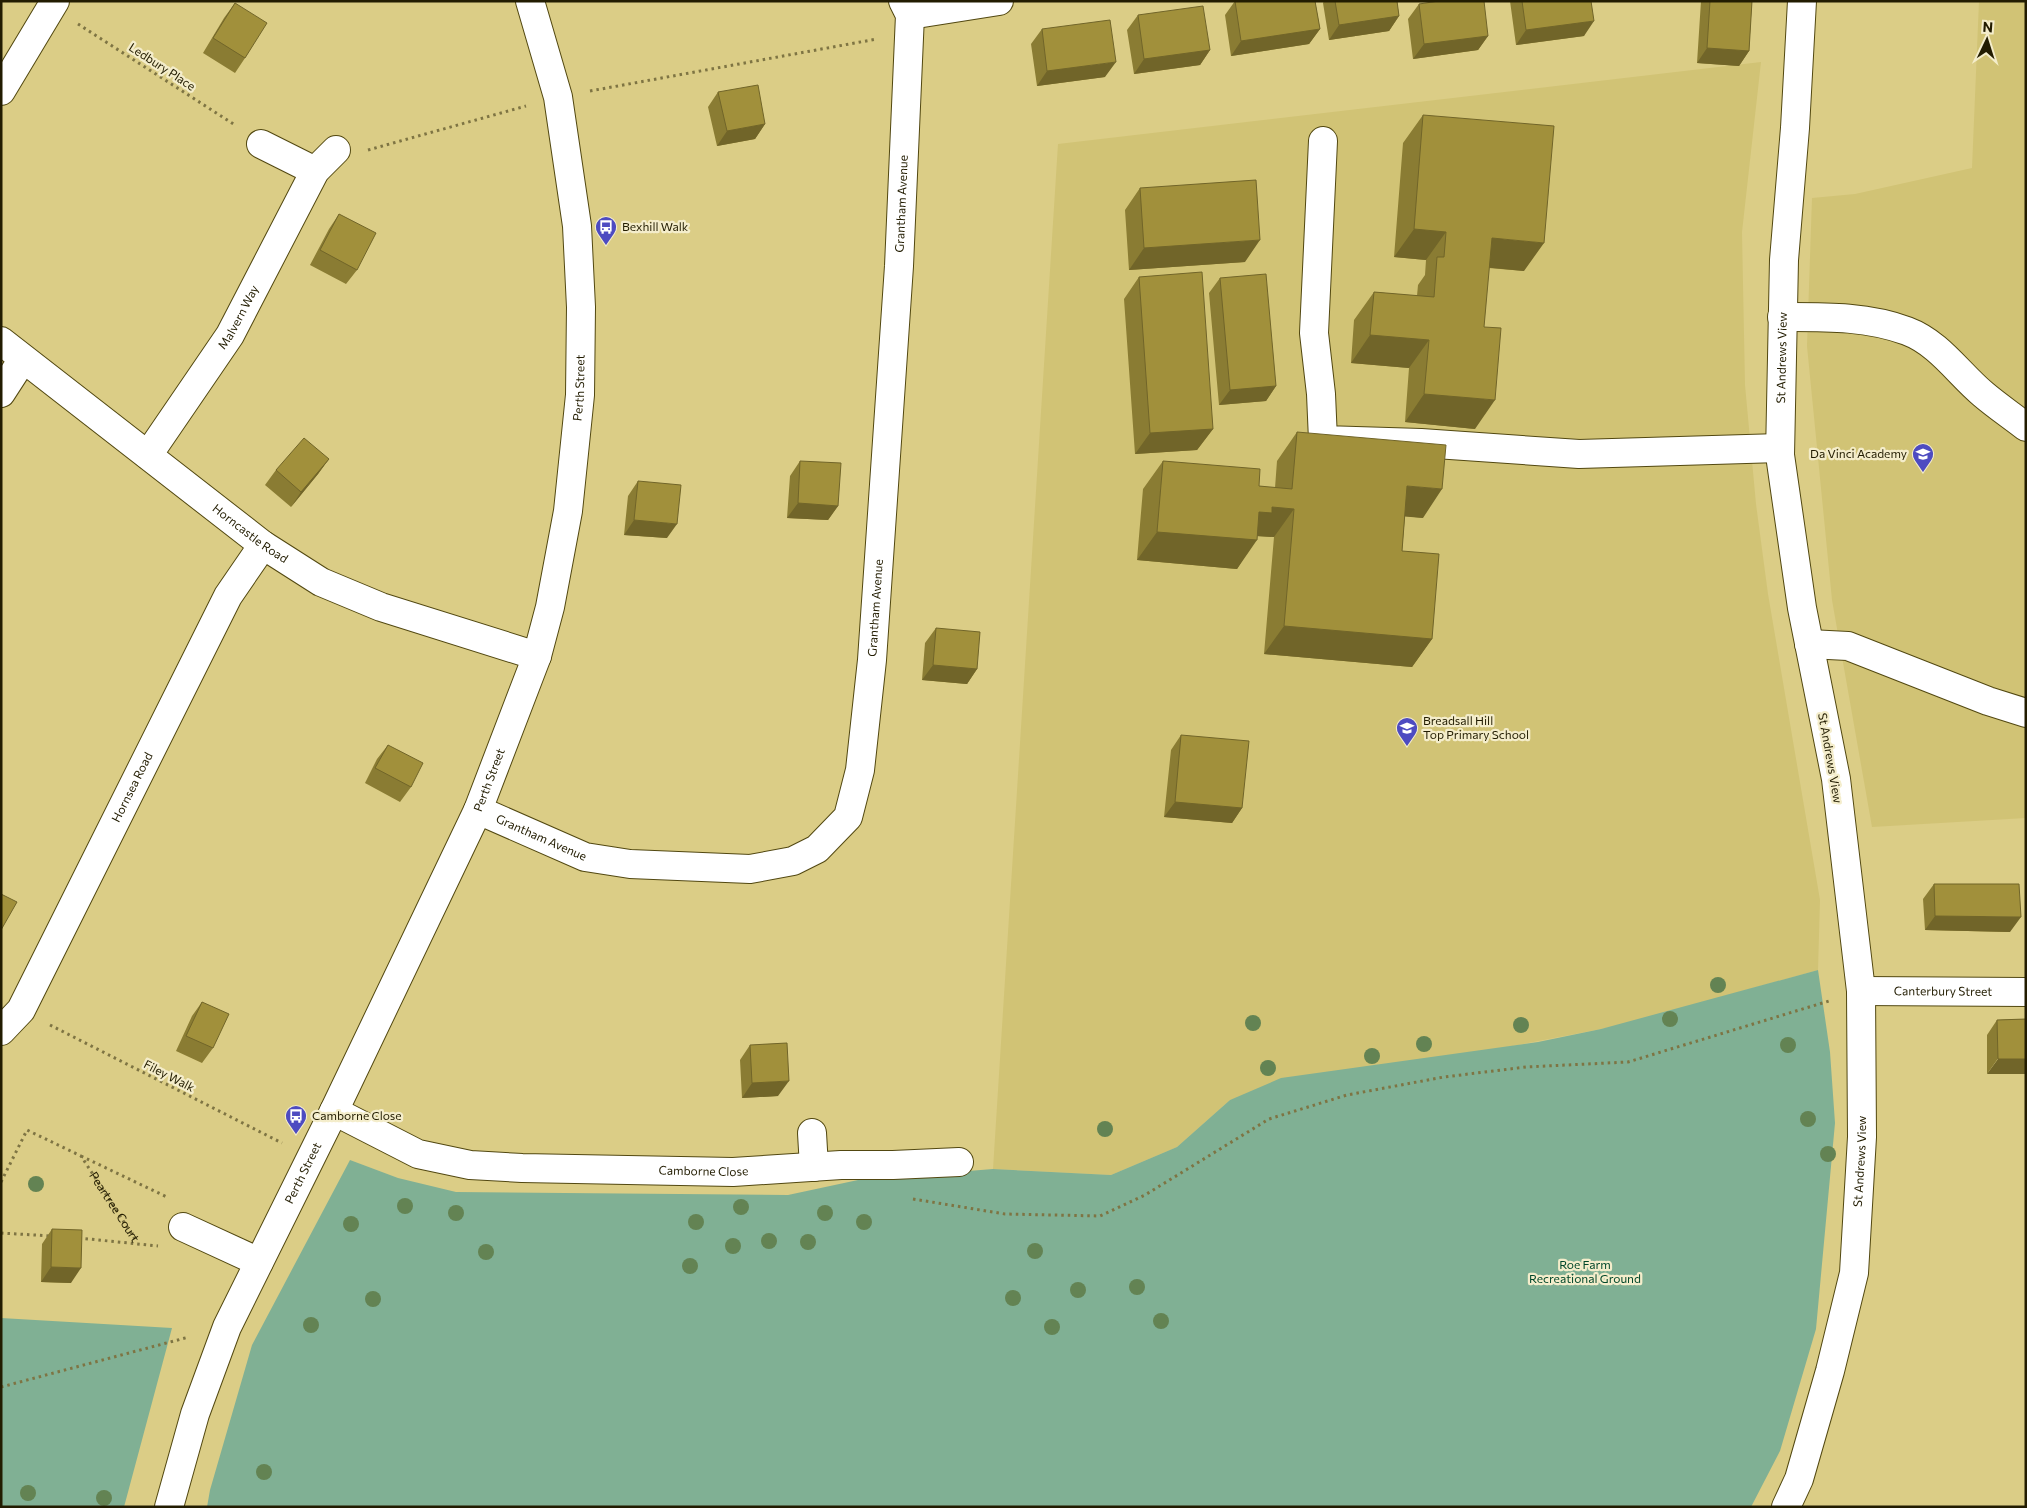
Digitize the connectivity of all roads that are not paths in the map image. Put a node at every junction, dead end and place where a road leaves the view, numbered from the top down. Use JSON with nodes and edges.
{"nodes":[{"id":1,"x":530,"y":1,"type":"edge"},
{"id":2,"x":999,"y":1,"type":"edge"},
{"id":3,"x":1802,"y":1,"type":"edge"},
{"id":4,"x":53,"y":4,"type":"edge"},
{"id":5,"x":908,"y":17,"type":"edge"},
{"id":6,"x":1,"y":91,"type":"edge"},
{"id":7,"x":1323,"y":141,"type":"dead end"},
{"id":8,"x":261,"y":144,"type":"road end"},
{"id":9,"x":336,"y":150,"type":"road end"},
{"id":10,"x":315,"y":171,"type":"junction"},
{"id":11,"x":1782,"y":317,"type":"junction"},
{"id":12,"x":1,"y":341,"type":"edge"},
{"id":13,"x":23,"y":359,"type":"junction"},
{"id":14,"x":1,"y":393,"type":"edge"},
{"id":15,"x":2026,"y":426,"type":"edge"},
{"id":16,"x":1780,"y":448,"type":"junction"},
{"id":17,"x":148,"y":455,"type":"junction"},
{"id":18,"x":263,"y":545,"type":"junction"},
{"id":19,"x":1809,"y":644,"type":"junction"},
{"id":20,"x":537,"y":656,"type":"junction"},
{"id":21,"x":2026,"y":713,"type":"edge"},
{"id":22,"x":478,"y":810,"type":"junction"},
{"id":23,"x":1861,"y":991,"type":"junction"},
{"id":24,"x":2026,"y":992,"type":"edge"},
{"id":25,"x":1,"y":1031,"type":"edge"},
{"id":26,"x":334,"y":1111,"type":"junction"},
{"id":27,"x":812,"y":1133,"type":"dead end"},
{"id":28,"x":958,"y":1162,"type":"dead end"},
{"id":29,"x":814,"y":1167,"type":"junction"},
{"id":30,"x":183,"y":1227,"type":"road end"},
{"id":31,"x":259,"y":1262,"type":"junction"},
{"id":32,"x":169,"y":1507,"type":"edge"},
{"id":33,"x":1786,"y":1507,"type":"edge"}],
"edges":[{"from":1,"to":20,"type":"street","name":"Perth Street"},
{"from":2,"to":5,"type":"street"},
{"from":3,"to":11,"type":"street","name":"St Andrews View"},
{"from":4,"to":6,"type":"street"},
{"from":5,"to":22,"type":"street","name":"Grantham Avenue"},
{"from":7,"to":16,"type":"street"},
{"from":8,"to":10,"type":"street"},
{"from":9,"to":10,"type":"street","name":"Malvern Way"},
{"from":10,"to":17,"type":"street","name":"Malvern Way"},
{"from":11,"to":15,"type":"street"},
{"from":11,"to":16,"type":"street","name":"St Andrews View"},
{"from":12,"to":13,"type":"street","name":"Horncastle Road"},
{"from":13,"to":14,"type":"street"},
{"from":13,"to":17,"type":"street","name":"Horncastle Road"},
{"from":16,"to":19,"type":"street","name":"St Andrews View"},
{"from":17,"to":18,"type":"street","name":"Horncastle Road"},
{"from":18,"to":20,"type":"street","name":"Horncastle Road"},
{"from":18,"to":25,"type":"street","name":"Hornsea Road"},
{"from":19,"to":21,"type":"street"},
{"from":19,"to":23,"type":"street","name":"St Andrews View"},
{"from":20,"to":22,"type":"street","name":"Perth Street"},
{"from":22,"to":26,"type":"street","name":"Perth Street"},
{"from":23,"to":24,"type":"street","name":"Canterbury Street"},
{"from":23,"to":33,"type":"street","name":"St Andrews View"},
{"from":26,"to":29,"type":"street","name":"Camborne Close"},
{"from":26,"to":31,"type":"street","name":"Perth Street"},
{"from":27,"to":29,"type":"street"},
{"from":28,"to":29,"type":"street","name":"Camborne Close"},
{"from":30,"to":31,"type":"street"},
{"from":31,"to":32,"type":"street","name":"Perth Street"}]}
